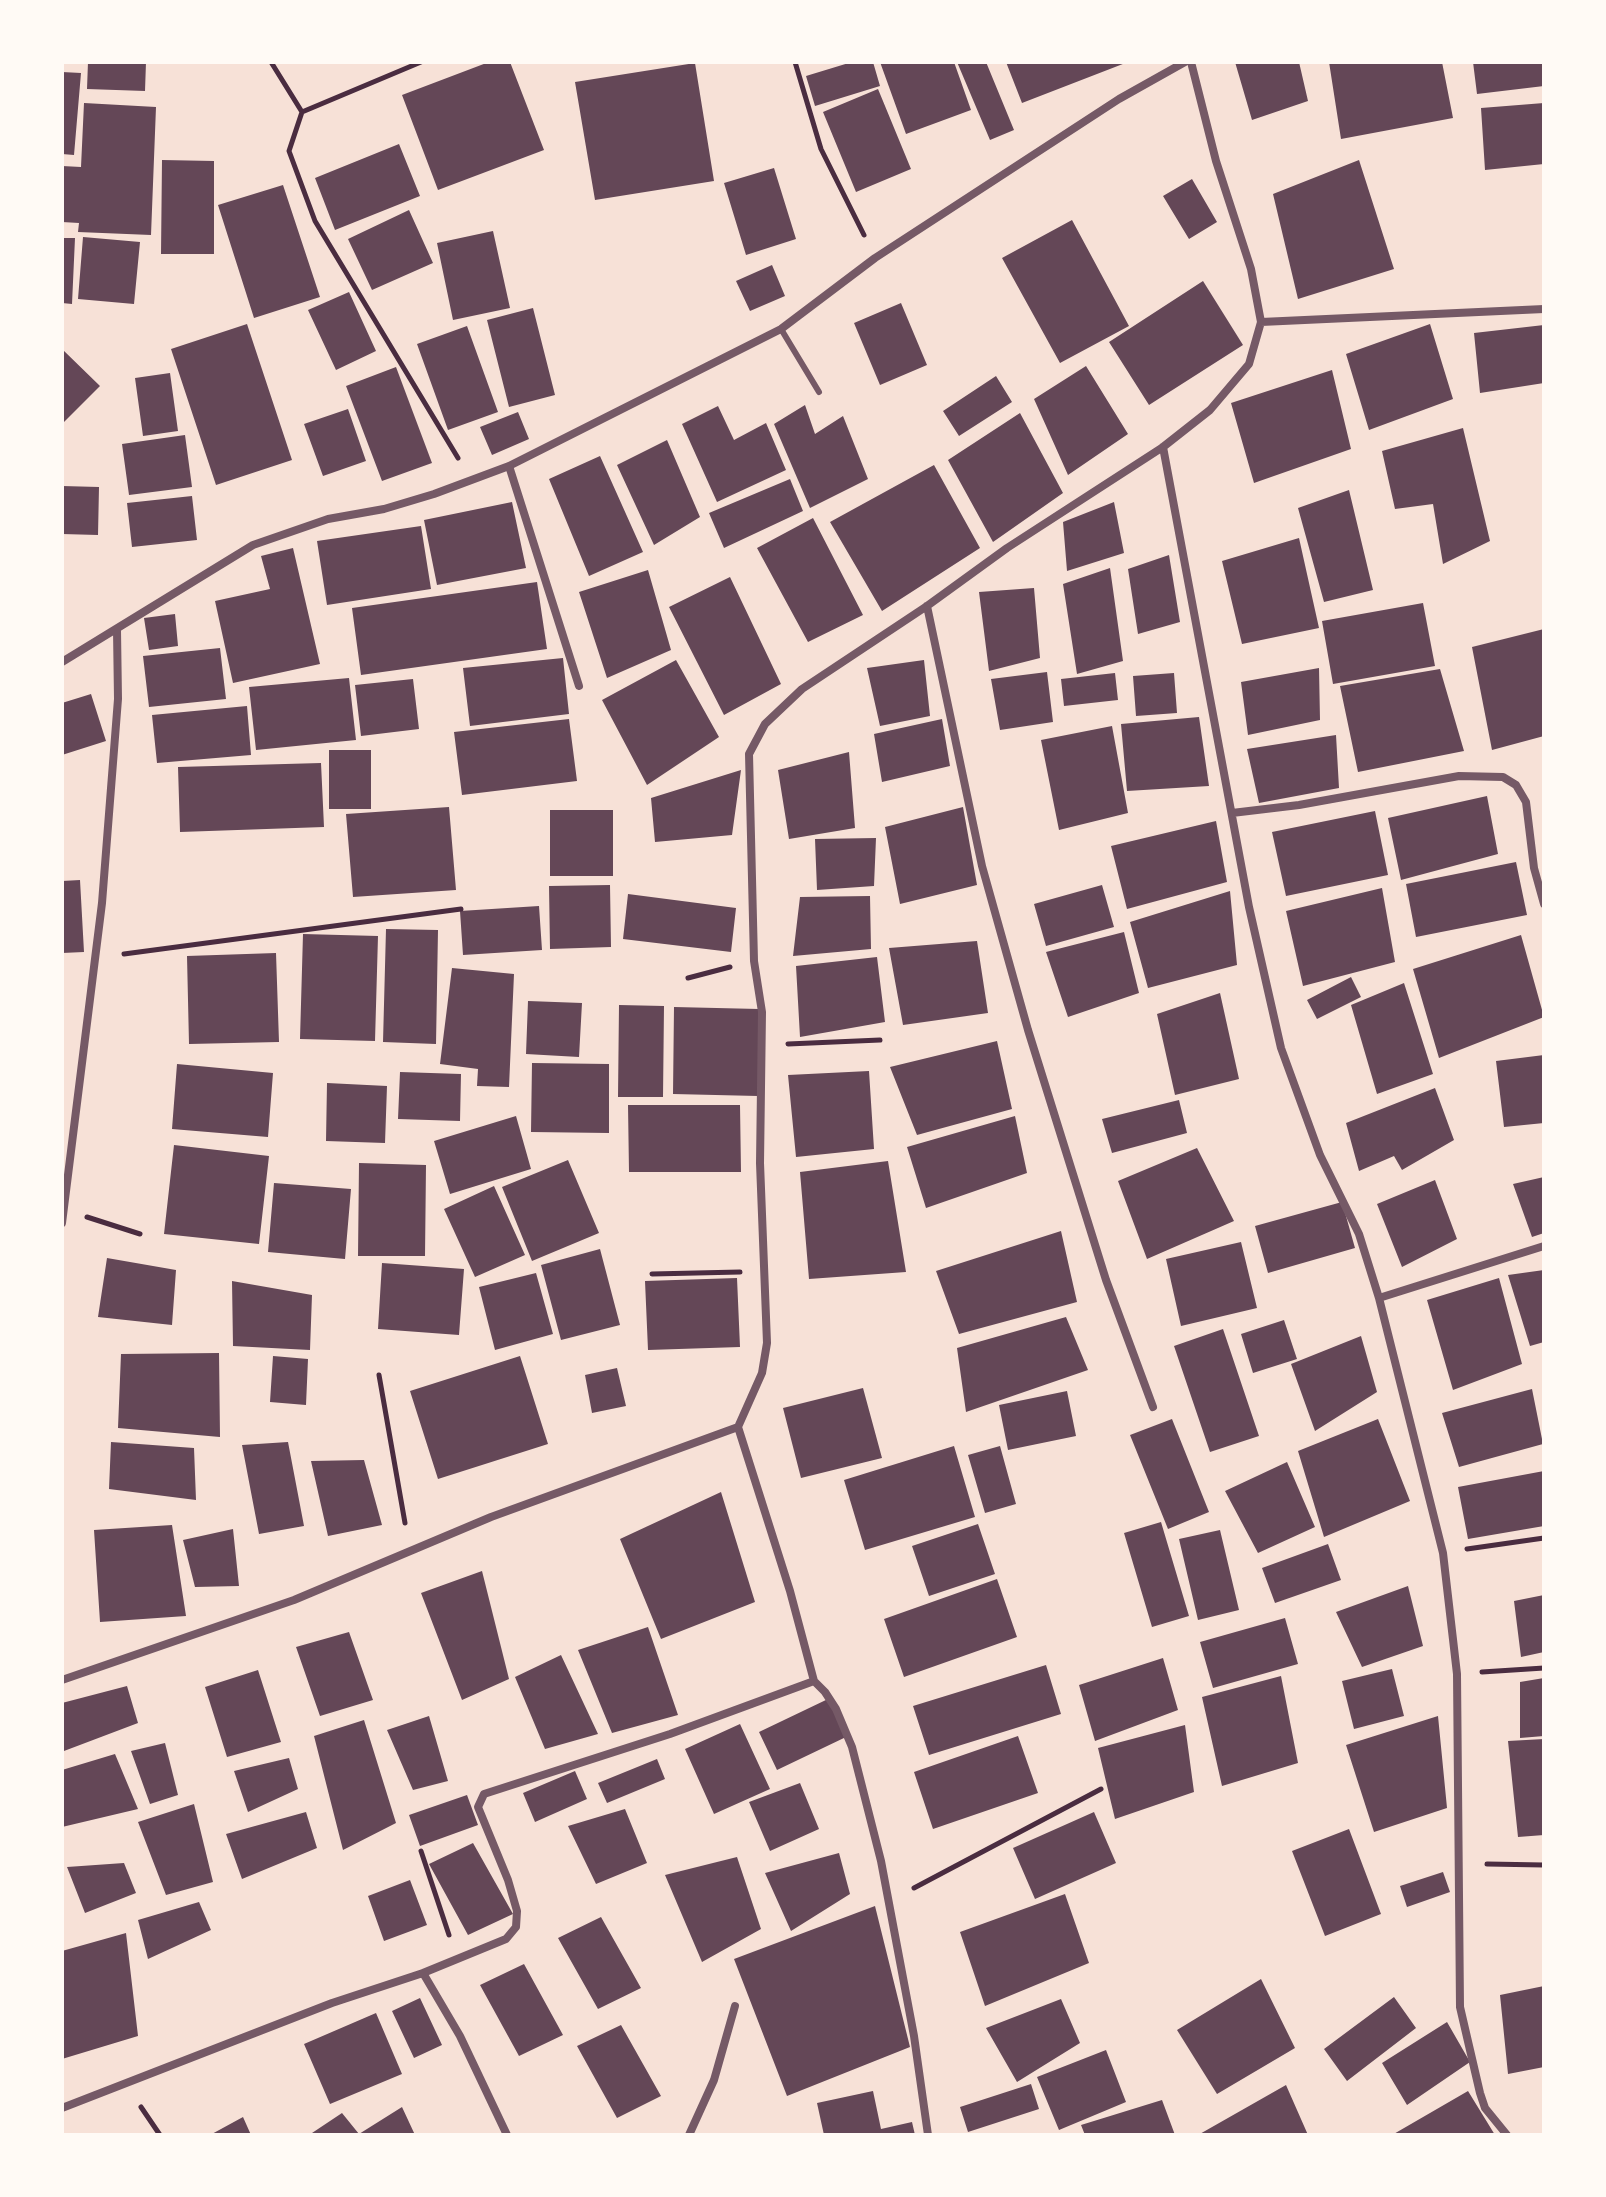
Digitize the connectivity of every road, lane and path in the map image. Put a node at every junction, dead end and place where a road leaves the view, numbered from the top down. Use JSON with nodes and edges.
{"nodes":[{"id":1,"x":271,"y":62,"type":"edge"},
{"id":2,"x":421,"y":62,"type":"edge"},
{"id":3,"x":795,"y":62,"type":"edge"},
{"id":4,"x":1188,"y":62,"type":"edge"},
{"id":5,"x":302,"y":112,"type":"junction"},
{"id":6,"x":875,"y":258,"type":"junction"},
{"id":7,"x":1544,"y":309,"type":"edge"},
{"id":8,"x":1261,"y":322,"type":"junction"},
{"id":9,"x":781,"y":329,"type":"junction"},
{"id":10,"x":819,"y":392,"type":"dead end"},
{"id":11,"x":1163,"y":447,"type":"junction"},
{"id":12,"x":509,"y":466,"type":"junction"},
{"id":13,"x":471,"y":479,"type":"junction"},
{"id":14,"x":927,"y":606,"type":"junction"},
{"id":15,"x":117,"y":630,"type":"junction"},
{"id":16,"x":62,"y":662,"type":"edge"},
{"id":17,"x":579,"y":686,"type":"dead end"},
{"id":18,"x":1232,"y":813,"type":"junction"},
{"id":19,"x":1544,"y":904,"type":"edge"},
{"id":20,"x":461,"y":909,"type":"dead end"},
{"id":21,"x":95,"y":958,"type":"junction"},
{"id":22,"x":754,"y":961,"type":"junction"},
{"id":23,"x":688,"y":978,"type":"dead end"},
{"id":24,"x":880,"y":1040,"type":"dead end"},
{"id":25,"x":763,"y":1045,"type":"junction"},
{"id":26,"x":63,"y":1210,"type":"edge"},
{"id":27,"x":62,"y":1223,"type":"edge"},
{"id":28,"x":140,"y":1234,"type":"dead end"},
{"id":29,"x":1544,"y":1246,"type":"edge"},
{"id":30,"x":765,"y":1270,"type":"junction"},
{"id":31,"x":652,"y":1274,"type":"dead end"},
{"id":32,"x":1379,"y":1298,"type":"junction"},
{"id":33,"x":379,"y":1375,"type":"dead end"},
{"id":34,"x":1153,"y":1407,"type":"dead end"},
{"id":35,"x":738,"y":1427,"type":"junction"},
{"id":36,"x":1544,"y":1538,"type":"edge"},
{"id":37,"x":411,"y":1551,"type":"junction"},
{"id":38,"x":1443,"y":1553,"type":"junction"},
{"id":39,"x":1544,"y":1668,"type":"edge"},
{"id":40,"x":1457,"y":1674,"type":"junction"},
{"id":41,"x":62,"y":1680,"type":"edge"},
{"id":42,"x":814,"y":1681,"type":"junction"},
{"id":43,"x":1101,"y":1789,"type":"dead end"},
{"id":44,"x":421,"y":1851,"type":"dead end"},
{"id":45,"x":1458,"y":1864,"type":"junction"},
{"id":46,"x":1544,"y":1865,"type":"edge"},
{"id":47,"x":889,"y":1902,"type":"junction"},
{"id":48,"x":457,"y":1958,"type":"junction"},
{"id":49,"x":423,"y":1973,"type":"junction"},
{"id":50,"x":735,"y":2006,"type":"dead end"},
{"id":51,"x":62,"y":2108,"type":"edge"},
{"id":52,"x":507,"y":2135,"type":"edge"},
{"id":53,"x":689,"y":2135,"type":"edge"},
{"id":54,"x":928,"y":2135,"type":"edge"},
{"id":55,"x":1507,"y":2135,"type":"edge"}],
"edges":[{"from":1,"to":5,"type":"path"},
{"from":2,"to":5,"type":"path"},
{"from":3,"to":6,"type":"path"},
{"from":4,"to":6,"type":"street"},
{"from":4,"to":8,"type":"street"},
{"from":5,"to":13,"type":"path"},
{"from":6,"to":9,"type":"street"},
{"from":7,"to":8,"type":"street"},
{"from":8,"to":11,"type":"street"},
{"from":9,"to":10,"type":"lane"},
{"from":9,"to":12,"type":"street"},
{"from":11,"to":14,"type":"street"},
{"from":11,"to":18,"type":"street"},
{"from":12,"to":13,"type":"street"},
{"from":12,"to":17,"type":"street"},
{"from":13,"to":15,"type":"street"},
{"from":14,"to":22,"type":"street"},
{"from":14,"to":34,"type":"street"},
{"from":15,"to":16,"type":"street"},
{"from":15,"to":21,"type":"street"},
{"from":18,"to":19,"type":"street"},
{"from":18,"to":32,"type":"street"},
{"from":20,"to":21,"type":"path"},
{"from":21,"to":26,"type":"street"},
{"from":22,"to":23,"type":"path"},
{"from":22,"to":25,"type":"street"},
{"from":24,"to":25,"type":"path"},
{"from":25,"to":30,"type":"street"},
{"from":26,"to":27,"type":"street"},
{"from":26,"to":28,"type":"path"},
{"from":29,"to":32,"type":"street"},
{"from":30,"to":31,"type":"path"},
{"from":30,"to":35,"type":"street"},
{"from":32,"to":38,"type":"street"},
{"from":33,"to":37,"type":"path"},
{"from":35,"to":37,"type":"street"},
{"from":35,"to":42,"type":"street"},
{"from":36,"to":38,"type":"path"},
{"from":37,"to":41,"type":"street"},
{"from":38,"to":40,"type":"street"},
{"from":39,"to":40,"type":"path"},
{"from":40,"to":45,"type":"street"},
{"from":42,"to":47,"type":"street"},
{"from":42,"to":48,"type":"street"},
{"from":43,"to":47,"type":"path"},
{"from":44,"to":48,"type":"path"},
{"from":45,"to":46,"type":"path"},
{"from":45,"to":55,"type":"street"},
{"from":47,"to":54,"type":"street"},
{"from":48,"to":49,"type":"street"},
{"from":49,"to":51,"type":"street"},
{"from":49,"to":52,"type":"street"},
{"from":50,"to":53,"type":"street"}]}
